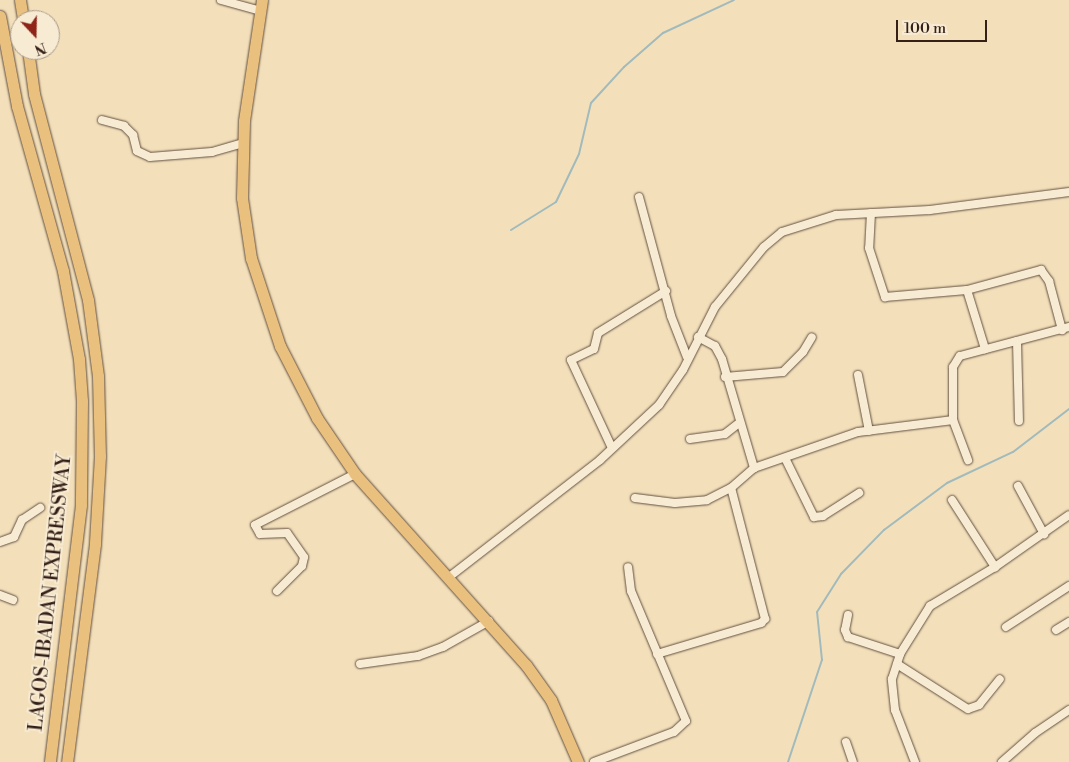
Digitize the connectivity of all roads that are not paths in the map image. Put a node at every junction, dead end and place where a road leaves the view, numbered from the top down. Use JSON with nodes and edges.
{"nodes":[{"id":1,"x":221,"y":0,"type":"edge"},
{"id":2,"x":262,"y":6,"type":"edge"},
{"id":3,"x":0,"y":16,"type":"edge"},
{"id":4,"x":29,"y":60,"type":"edge"},
{"id":5,"x":102,"y":120,"type":"dead end"},
{"id":6,"x":242,"y":143,"type":"junction"},
{"id":7,"x":1069,"y":192,"type":"edge"},
{"id":8,"x":639,"y":197,"type":"dead end"},
{"id":9,"x":871,"y":213,"type":"junction"},
{"id":10,"x":968,"y":290,"type":"junction"},
{"id":11,"x":666,"y":291,"type":"junction"},
{"id":12,"x":1065,"y":328,"type":"edge"},
{"id":13,"x":698,"y":337,"type":"junction"},
{"id":14,"x":812,"y":337,"type":"dead end"},
{"id":15,"x":1017,"y":341,"type":"junction"},
{"id":16,"x":985,"y":350,"type":"junction"},
{"id":17,"x":687,"y":356,"type":"junction"},
{"id":18,"x":858,"y":375,"type":"dead end"},
{"id":19,"x":725,"y":377,"type":"junction"},
{"id":20,"x":953,"y":420,"type":"junction"},
{"id":21,"x":1019,"y":421,"type":"dead end"},
{"id":22,"x":739,"y":423,"type":"junction"},
{"id":23,"x":869,"y":430,"type":"junction"},
{"id":24,"x":690,"y":440,"type":"dead end"},
{"id":25,"x":612,"y":448,"type":"junction"},
{"id":26,"x":785,"y":458,"type":"junction"},
{"id":27,"x":968,"y":460,"type":"dead end"},
{"id":28,"x":754,"y":468,"type":"junction"},
{"id":29,"x":355,"y":474,"type":"junction"},
{"id":30,"x":1018,"y":486,"type":"dead end"},
{"id":31,"x":731,"y":488,"type":"junction"},
{"id":32,"x":859,"y":493,"type":"dead end"},
{"id":33,"x":635,"y":498,"type":"dead end"},
{"id":34,"x":952,"y":500,"type":"dead end"},
{"id":35,"x":40,"y":508,"type":"dead end"},
{"id":36,"x":1068,"y":517,"type":"edge"},
{"id":37,"x":1044,"y":534,"type":"junction"},
{"id":38,"x":0,"y":542,"type":"edge"},
{"id":39,"x":628,"y":567,"type":"dead end"},
{"id":40,"x":995,"y":567,"type":"junction"},
{"id":41,"x":448,"y":578,"type":"junction"},
{"id":42,"x":1069,"y":586,"type":"edge"},
{"id":43,"x":277,"y":592,"type":"dead end"},
{"id":44,"x":0,"y":595,"type":"edge"},
{"id":45,"x":13,"y":600,"type":"dead end"},
{"id":46,"x":848,"y":615,"type":"dead end"},
{"id":47,"x":489,"y":621,"type":"junction"},
{"id":48,"x":1069,"y":622,"type":"edge"},
{"id":49,"x":1006,"y":627,"type":"dead end"},
{"id":50,"x":1056,"y":630,"type":"dead end"},
{"id":51,"x":657,"y":654,"type":"junction"},
{"id":52,"x":900,"y":654,"type":"junction"},
{"id":53,"x":360,"y":664,"type":"dead end"},
{"id":54,"x":897,"y":664,"type":"junction"},
{"id":55,"x":1000,"y":679,"type":"dead end"},
{"id":56,"x":1069,"y":710,"type":"edge"},
{"id":57,"x":846,"y":742,"type":"dead end"},
{"id":58,"x":50,"y":762,"type":"edge"},
{"id":59,"x":67,"y":762,"type":"edge"},
{"id":60,"x":578,"y":762,"type":"edge"},
{"id":61,"x":594,"y":762,"type":"edge"},
{"id":62,"x":853,"y":762,"type":"edge"},
{"id":63,"x":915,"y":762,"type":"edge"},
{"id":64,"x":1002,"y":762,"type":"edge"}],
"edges":[{"from":1,"to":2,"type":"street"},
{"from":2,"to":6,"type":"highway"},
{"from":3,"to":58,"type":"highway","name":"LAGOS-IBADAN EXPRESSWAY"},
{"from":4,"to":59,"type":"highway","name":"LAGOS-IBADAN EXPRESSWAY"},
{"from":5,"to":6,"type":"street"},
{"from":6,"to":29,"type":"highway"},
{"from":7,"to":9,"type":"street"},
{"from":8,"to":11,"type":"street"},
{"from":9,"to":10,"type":"street"},
{"from":9,"to":13,"type":"street"},
{"from":10,"to":12,"type":"street"},
{"from":10,"to":16,"type":"street"},
{"from":11,"to":17,"type":"street"},
{"from":11,"to":25,"type":"street"},
{"from":12,"to":15,"type":"street"},
{"from":13,"to":17,"type":"street"},
{"from":13,"to":19,"type":"street"},
{"from":14,"to":19,"type":"street"},
{"from":15,"to":16,"type":"street"},
{"from":15,"to":21,"type":"street"},
{"from":16,"to":20,"type":"street"},
{"from":17,"to":25,"type":"street"},
{"from":18,"to":23,"type":"street"},
{"from":19,"to":22,"type":"street"},
{"from":20,"to":23,"type":"street"},
{"from":20,"to":27,"type":"street"},
{"from":22,"to":24,"type":"street"},
{"from":22,"to":28,"type":"street"},
{"from":23,"to":26,"type":"street"},
{"from":25,"to":41,"type":"street"},
{"from":26,"to":28,"type":"street"},
{"from":26,"to":32,"type":"street"},
{"from":28,"to":31,"type":"street"},
{"from":29,"to":41,"type":"highway"},
{"from":29,"to":43,"type":"street"},
{"from":30,"to":37,"type":"street"},
{"from":31,"to":33,"type":"street"},
{"from":31,"to":51,"type":"street"},
{"from":34,"to":40,"type":"street"},
{"from":35,"to":38,"type":"street"},
{"from":36,"to":37,"type":"street"},
{"from":37,"to":40,"type":"street"},
{"from":39,"to":51,"type":"street"},
{"from":40,"to":52,"type":"street"},
{"from":41,"to":47,"type":"highway"},
{"from":42,"to":49,"type":"street"},
{"from":44,"to":45,"type":"street"},
{"from":46,"to":52,"type":"street"},
{"from":47,"to":53,"type":"street"},
{"from":47,"to":60,"type":"highway"},
{"from":48,"to":50,"type":"street"},
{"from":51,"to":61,"type":"street"},
{"from":52,"to":54,"type":"street"},
{"from":54,"to":55,"type":"street"},
{"from":54,"to":63,"type":"street"},
{"from":56,"to":64,"type":"street"},
{"from":57,"to":62,"type":"street"}]}
